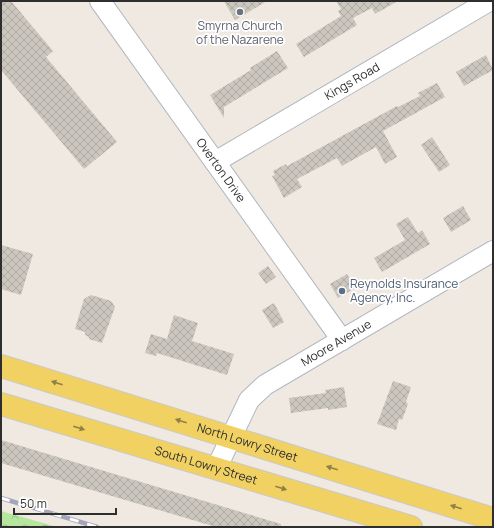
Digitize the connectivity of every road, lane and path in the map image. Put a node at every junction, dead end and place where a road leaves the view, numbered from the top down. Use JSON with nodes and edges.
{"nodes":[{"id":1,"x":100,"y":1,"type":"edge"},
{"id":2,"x":489,"y":1,"type":"edge"},
{"id":3,"x":215,"y":162,"type":"junction"},
{"id":4,"x":493,"y":251,"type":"edge"},
{"id":5,"x":342,"y":340,"type":"junction"},
{"id":6,"x":1,"y":366,"type":"edge"},
{"id":7,"x":1,"y":404,"type":"edge"},
{"id":8,"x":232,"y":436,"type":"junction"},
{"id":9,"x":216,"y":469,"type":"junction"},
{"id":10,"x":490,"y":521,"type":"edge"},
{"id":11,"x":411,"y":527,"type":"edge"}],
"edges":[{"from":1,"to":3,"type":"street","name":"Overton Drive"},
{"from":2,"to":3,"type":"street","name":"Kings Road"},
{"from":3,"to":5,"type":"street","name":"Overton Drive"},
{"from":4,"to":5,"type":"street","name":"Moore Avenue"},
{"from":5,"to":8,"type":"street","name":"Moore Avenue"},
{"from":8,"to":6,"type":"main road","name":"North Lowry Street","one_way":true},
{"from":7,"to":9,"type":"main road","name":"South Lowry Street","one_way":true},
{"from":8,"to":9,"type":"street","name":"Moore Avenue"},
{"from":10,"to":8,"type":"main road","name":"North Lowry Street","one_way":true},
{"from":9,"to":11,"type":"main road","name":"South Lowry Street","one_way":true}]}
